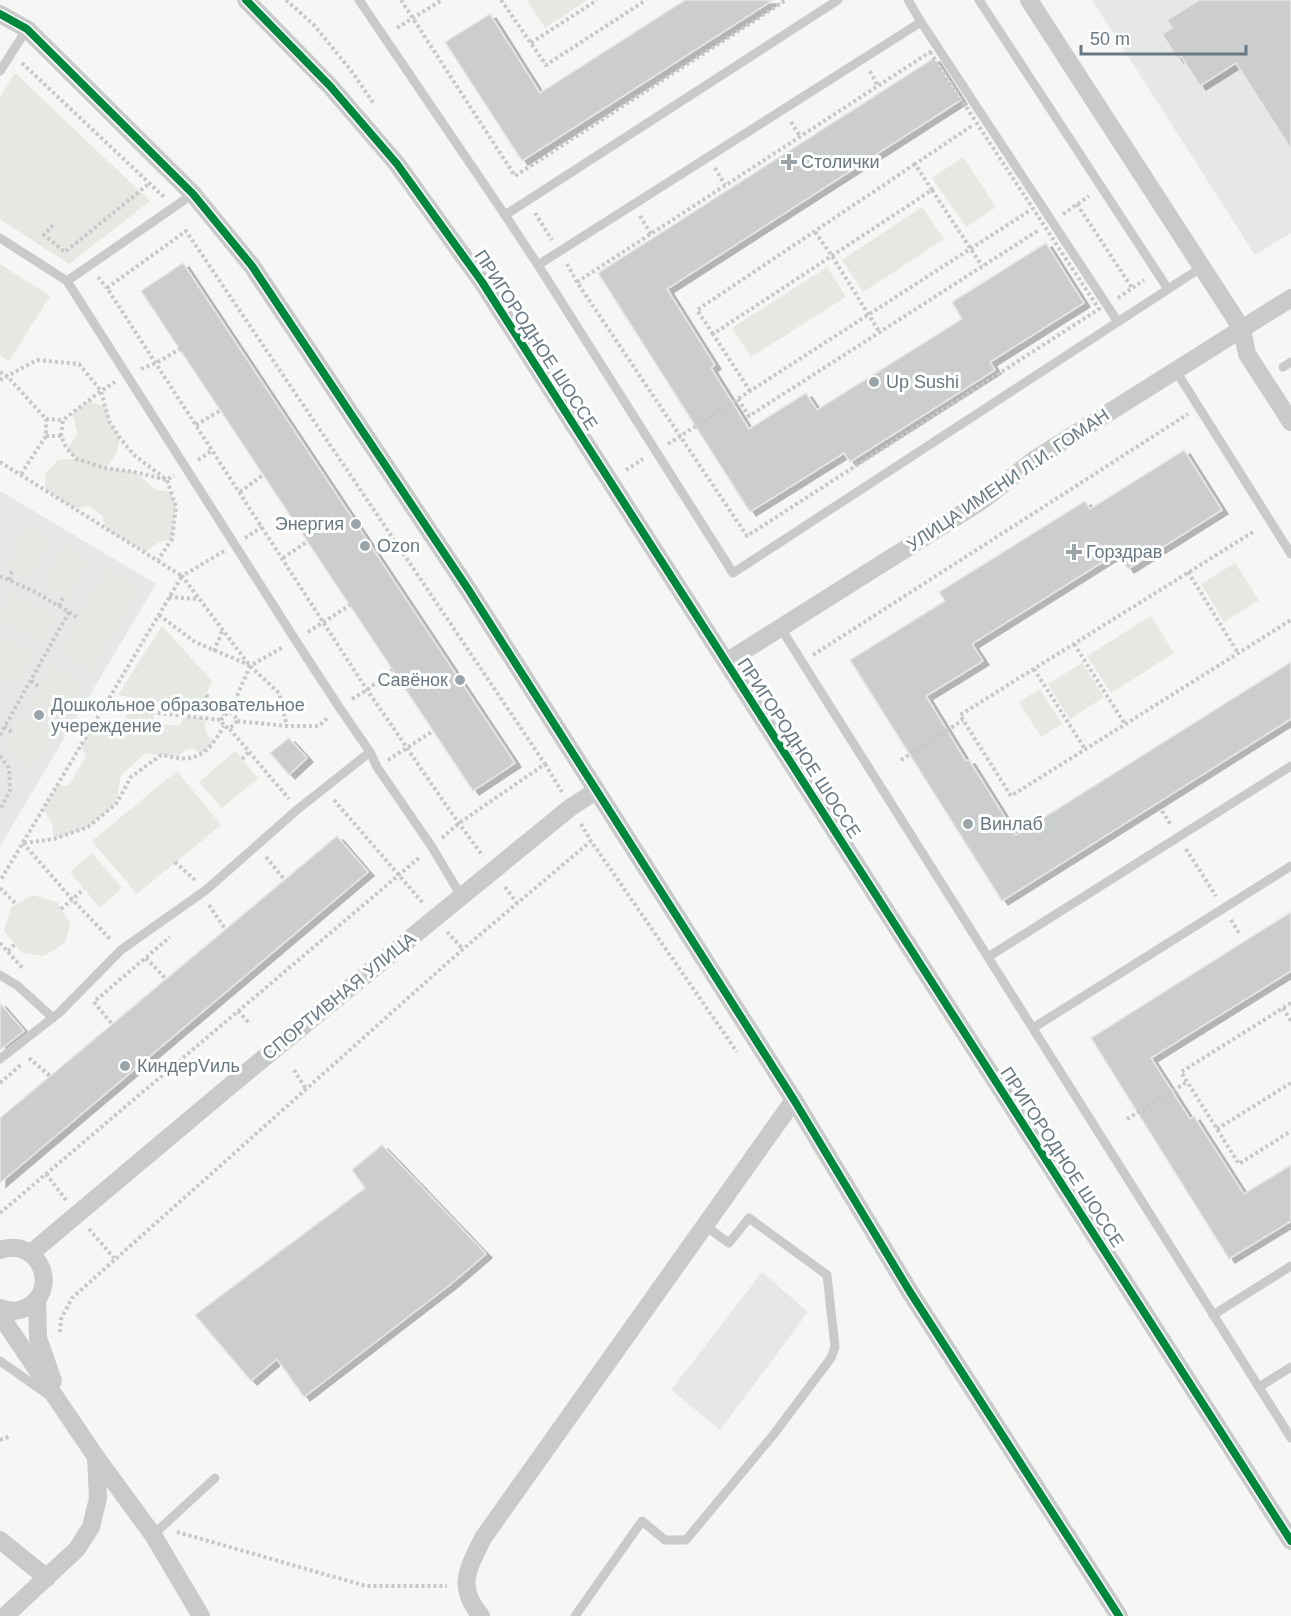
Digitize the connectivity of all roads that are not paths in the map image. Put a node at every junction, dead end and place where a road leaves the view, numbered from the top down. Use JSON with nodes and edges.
{"nodes":[{"id":1,"x":246,"y":0,"type":"edge"},
{"id":2,"x":359,"y":0,"type":"edge"},
{"id":3,"x":838,"y":0,"type":"edge"},
{"id":4,"x":908,"y":0,"type":"edge"},
{"id":5,"x":979,"y":0,"type":"edge"},
{"id":6,"x":1029,"y":0,"type":"edge"},
{"id":7,"x":0,"y":14,"type":"edge"},
{"id":8,"x":921,"y":22,"type":"junction"},
{"id":9,"x":27,"y":28,"type":"junction"},
{"id":10,"x":0,"y":71,"type":"edge"},
{"id":11,"x":193,"y":194,"type":"junction"},
{"id":12,"x":505,"y":215,"type":"junction"},
{"id":13,"x":0,"y":237,"type":"edge"},
{"id":14,"x":538,"y":266,"type":"junction"},
{"id":15,"x":1202,"y":267,"type":"junction"},
{"id":16,"x":67,"y":281,"type":"junction"},
{"id":17,"x":1168,"y":289,"type":"junction"},
{"id":18,"x":1291,"y":298,"type":"edge"},
{"id":19,"x":1118,"y":322,"type":"junction"},
{"id":20,"x":1242,"y":329,"type":"junction"},
{"id":21,"x":1176,"y":371,"type":"junction"},
{"id":22,"x":1291,"y":422,"type":"edge"},
{"id":23,"x":1291,"y":554,"type":"edge"},
{"id":24,"x":780,"y":627,"type":"junction"},
{"id":25,"x":726,"y":662,"type":"junction"},
{"id":26,"x":370,"y":752,"type":"junction"},
{"id":27,"x":1291,"y":766,"type":"edge"},
{"id":28,"x":596,"y":791,"type":"junction"},
{"id":29,"x":1291,"y":866,"type":"edge"},
{"id":30,"x":461,"y":896,"type":"junction"},
{"id":31,"x":988,"y":957,"type":"junction"},
{"id":32,"x":0,"y":975,"type":"edge"},
{"id":33,"x":52,"y":1018,"type":"junction"},
{"id":34,"x":1033,"y":1028,"type":"junction"},
{"id":35,"x":0,"y":1059,"type":"edge"},
{"id":36,"x":794,"y":1100,"type":"junction"},
{"id":37,"x":704,"y":1225,"type":"junction"},
{"id":38,"x":0,"y":1250,"type":"edge"},
{"id":39,"x":31,"y":1253,"type":"junction"},
{"id":40,"x":1291,"y":1266,"type":"edge"},
{"id":41,"x":37,"y":1299,"type":"junction"},
{"id":42,"x":0,"y":1308,"type":"edge"},
{"id":43,"x":0,"y":1315,"type":"edge"},
{"id":44,"x":1213,"y":1315,"type":"junction"},
{"id":45,"x":0,"y":1361,"type":"edge"},
{"id":46,"x":1291,"y":1367,"type":"edge"},
{"id":47,"x":1259,"y":1387,"type":"junction"},
{"id":48,"x":62,"y":1405,"type":"junction"},
{"id":49,"x":1291,"y":1438,"type":"edge"},
{"id":50,"x":96,"y":1457,"type":"junction"},
{"id":51,"x":215,"y":1479,"type":"dead end"},
{"id":52,"x":153,"y":1535,"type":"junction"},
{"id":53,"x":0,"y":1540,"type":"edge"},
{"id":54,"x":1291,"y":1541,"type":"edge"},
{"id":55,"x":47,"y":1578,"type":"junction"},
{"id":56,"x":5,"y":1616,"type":"edge"},
{"id":57,"x":201,"y":1616,"type":"edge"},
{"id":58,"x":481,"y":1616,"type":"edge"},
{"id":59,"x":575,"y":1616,"type":"edge"},
{"id":60,"x":1119,"y":1616,"type":"edge"}],
"edges":[{"from":1,"to":25,"type":"street","name":"ПРИГОРОДНОЕ ШОССЕ"},
{"from":2,"to":12,"type":"lane"},
{"from":3,"to":12,"type":"lane"},
{"from":4,"to":8,"type":"lane"},
{"from":5,"to":17,"type":"lane"},
{"from":6,"to":15,"type":"street"},
{"from":7,"to":9,"type":"street"},
{"from":8,"to":14,"type":"lane"},
{"from":8,"to":19,"type":"lane"},
{"from":9,"to":10,"type":"lane"},
{"from":9,"to":11,"type":"street"},
{"from":11,"to":16,"type":"lane"},
{"from":11,"to":28,"type":"street"},
{"from":12,"to":14,"type":"lane"},
{"from":13,"to":16,"type":"lane"},
{"from":14,"to":19,"type":"lane"},
{"from":15,"to":17,"type":"lane"},
{"from":15,"to":20,"type":"street"},
{"from":16,"to":26,"type":"lane"},
{"from":17,"to":19,"type":"lane"},
{"from":18,"to":20,"type":"street","name":"УЛИЦА ИМЕНИ Л.И. ГОМАН"},
{"from":20,"to":21,"type":"street","name":"УЛИЦА ИМЕНИ Л.И. ГОМАН"},
{"from":20,"to":22,"type":"street"},
{"from":21,"to":23,"type":"lane"},
{"from":21,"to":24,"type":"street","name":"УЛИЦА ИМЕНИ Л.И. ГОМАН"},
{"from":24,"to":25,"type":"street","name":"УЛИЦА ИМЕНИ Л.И. ГОМАН"},
{"from":24,"to":31,"type":"lane"},
{"from":25,"to":54,"type":"street","name":"ПРИГОРОДНОЕ ШОССЕ"},
{"from":26,"to":30,"type":"lane"},
{"from":26,"to":33,"type":"lane"},
{"from":27,"to":31,"type":"lane"},
{"from":28,"to":30,"type":"street","name":"СПОРТИВНАЯ УЛИЦА"},
{"from":28,"to":36,"type":"street"},
{"from":29,"to":34,"type":"lane"},
{"from":30,"to":39,"type":"street","name":"СПОРТИВНАЯ УЛИЦА"},
{"from":31,"to":34,"type":"lane"},
{"from":32,"to":33,"type":"lane"},
{"from":33,"to":35,"type":"lane"},
{"from":34,"to":44,"type":"lane"},
{"from":36,"to":37,"type":"street"},
{"from":36,"to":60,"type":"street"},
{"from":37,"to":58,"type":"street"},
{"from":37,"to":59,"type":"lane"},
{"from":38,"to":39,"type":"street"},
{"from":39,"to":41,"type":"street"},
{"from":40,"to":44,"type":"lane"},
{"from":41,"to":42,"type":"street"},
{"from":41,"to":48,"type":"street"},
{"from":43,"to":48,"type":"street"},
{"from":44,"to":47,"type":"lane"},
{"from":45,"to":48,"type":"lane"},
{"from":46,"to":47,"type":"lane"},
{"from":47,"to":49,"type":"lane"},
{"from":48,"to":50,"type":"street"},
{"from":50,"to":52,"type":"street"},
{"from":50,"to":55,"type":"street"},
{"from":51,"to":52,"type":"lane"},
{"from":52,"to":57,"type":"street"},
{"from":53,"to":55,"type":"street"},
{"from":55,"to":56,"type":"street"}]}
